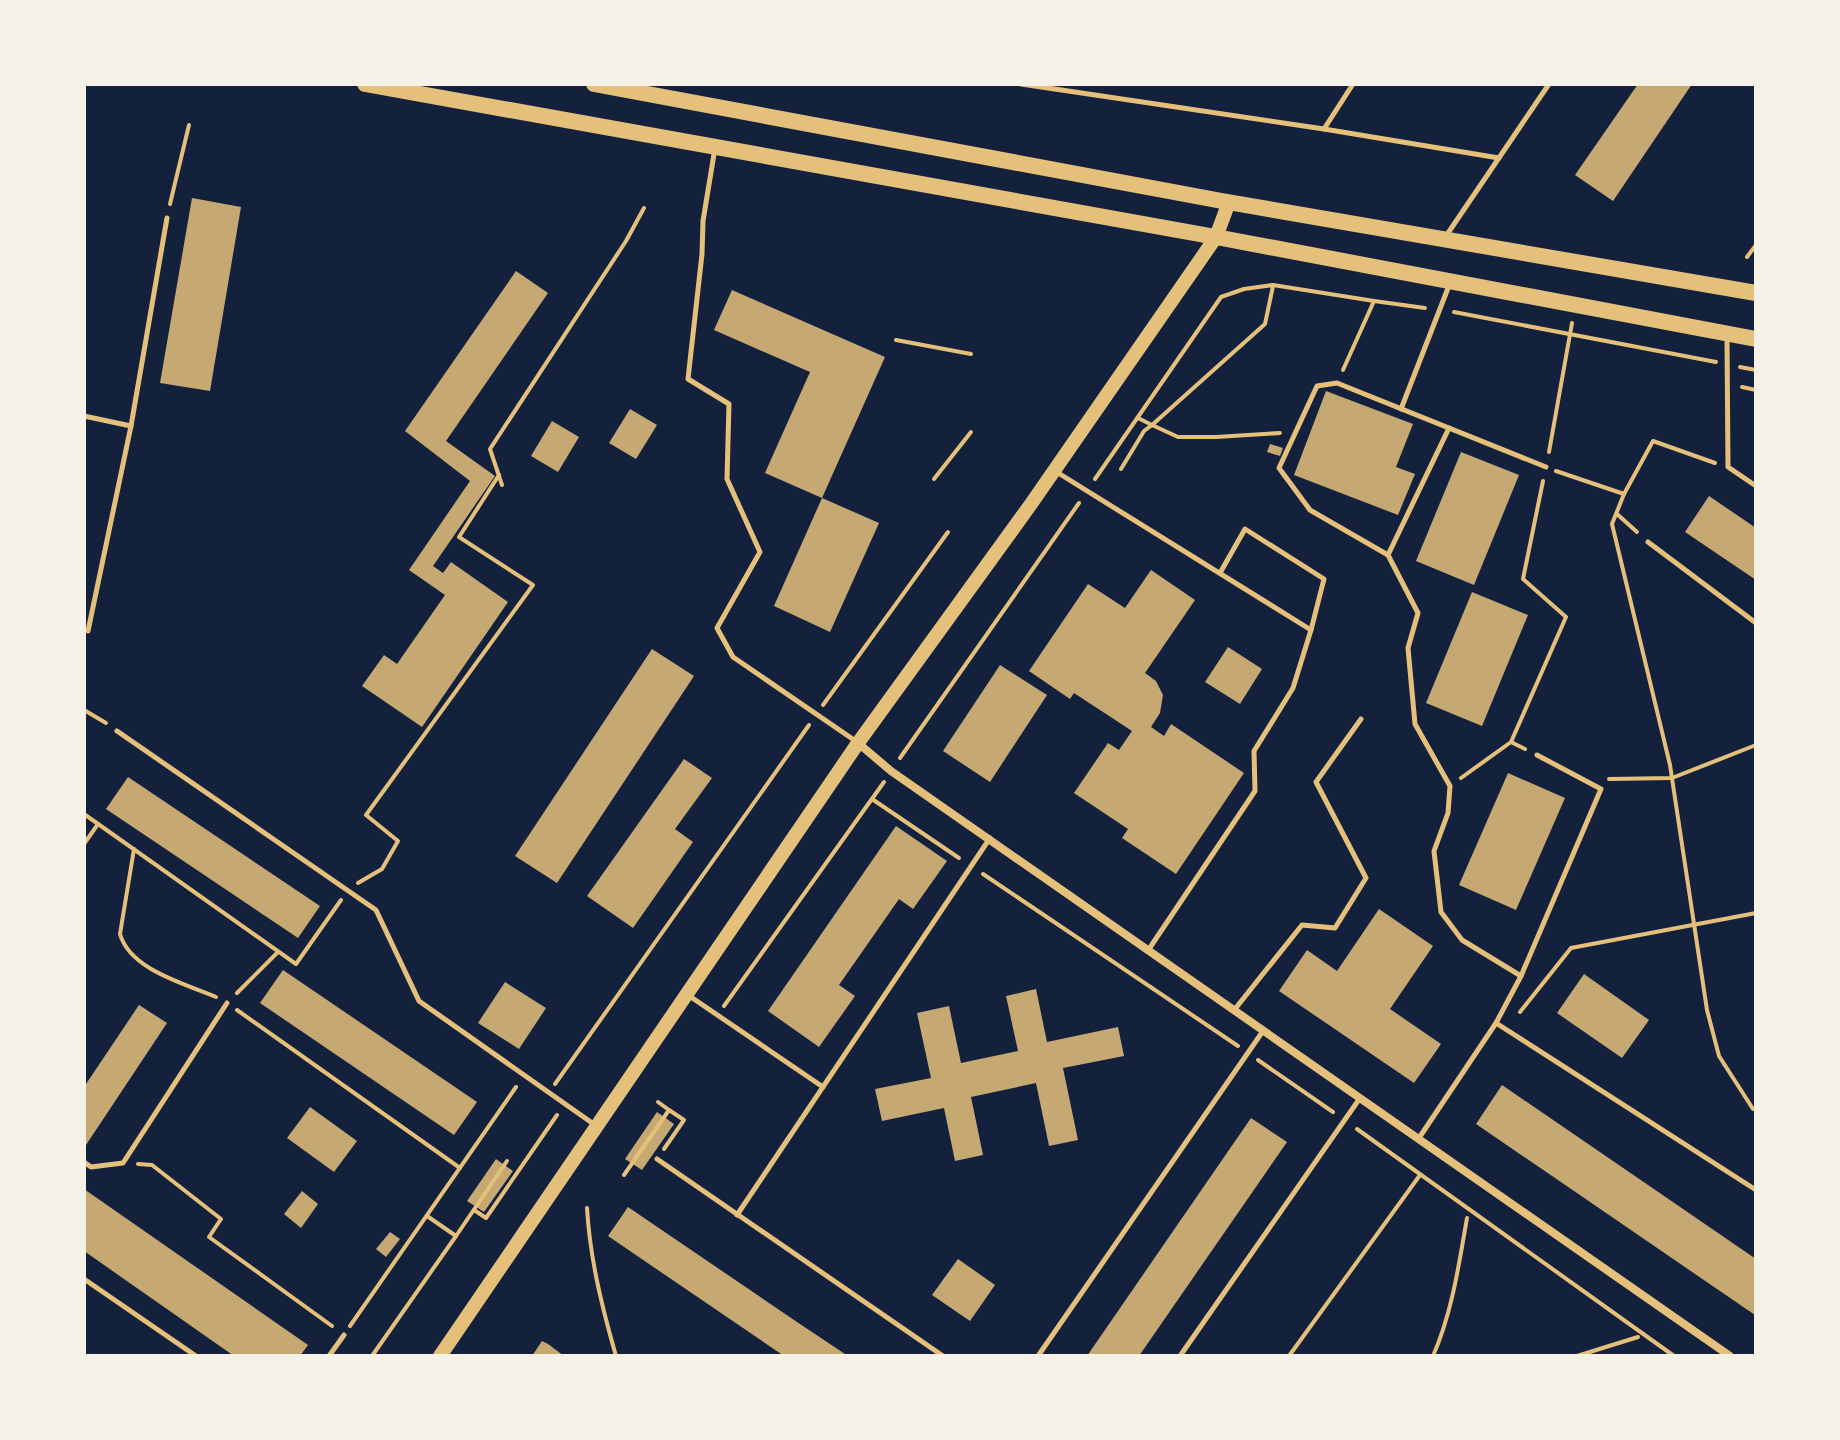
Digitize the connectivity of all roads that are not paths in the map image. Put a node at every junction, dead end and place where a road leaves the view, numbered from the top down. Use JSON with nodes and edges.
{"nodes":[{"id":1,"x":365,"y":84,"type":"edge"},
{"id":2,"x":594,"y":84,"type":"edge"},
{"id":3,"x":1021,"y":84,"type":"edge"},
{"id":4,"x":1353,"y":84,"type":"edge"},
{"id":5,"x":1549,"y":84,"type":"edge"},
{"id":6,"x":1324,"y":129,"type":"junction"},
{"id":7,"x":715,"y":147,"type":"junction"},
{"id":8,"x":1499,"y":158,"type":"junction"},
{"id":9,"x":1229,"y":202,"type":"junction"},
{"id":10,"x":167,"y":218,"type":"road end"},
{"id":11,"x":1216,"y":237,"type":"junction"},
{"id":12,"x":1443,"y":240,"type":"junction"},
{"id":13,"x":1451,"y":282,"type":"junction"},
{"id":14,"x":1756,"y":293,"type":"edge"},
{"id":15,"x":1727,"y":334,"type":"junction"},
{"id":16,"x":1756,"y":339,"type":"edge"},
{"id":17,"x":1401,"y":409,"type":"junction"},
{"id":18,"x":84,"y":416,"type":"edge"},
{"id":19,"x":131,"y":426,"type":"junction"},
{"id":20,"x":1449,"y":428,"type":"junction"},
{"id":21,"x":1546,"y":467,"type":"road end"},
{"id":22,"x":1054,"y":470,"type":"junction"},
{"id":23,"x":1756,"y":486,"type":"edge"},
{"id":24,"x":1648,"y":542,"type":"road end"},
{"id":25,"x":1388,"y":555,"type":"junction"},
{"id":26,"x":1220,"y":573,"type":"junction"},
{"id":27,"x":1756,"y":623,"type":"edge"},
{"id":28,"x":1311,"y":630,"type":"junction"},
{"id":29,"x":88,"y":631,"type":"dead end"},
{"id":30,"x":1361,"y":719,"type":"dead end"},
{"id":31,"x":117,"y":731,"type":"road end"},
{"id":32,"x":858,"y":743,"type":"junction"},
{"id":33,"x":1537,"y":755,"type":"road end"},
{"id":34,"x":990,"y":838,"type":"junction"},
{"id":35,"x":1149,"y":949,"type":"junction"},
{"id":36,"x":1521,"y":976,"type":"junction"},
{"id":37,"x":688,"y":995,"type":"junction"},
{"id":38,"x":227,"y":1003,"type":"road end"},
{"id":39,"x":1235,"y":1009,"type":"junction"},
{"id":40,"x":1496,"y":1023,"type":"junction"},
{"id":41,"x":1264,"y":1030,"type":"junction"},
{"id":42,"x":823,"y":1087,"type":"junction"},
{"id":43,"x":1361,"y":1097,"type":"junction"},
{"id":44,"x":598,"y":1128,"type":"junction"},
{"id":45,"x":1419,"y":1138,"type":"junction"},
{"id":46,"x":657,"y":1159,"type":"road end"},
{"id":47,"x":84,"y":1162,"type":"edge"},
{"id":48,"x":1756,"y":1190,"type":"edge"},
{"id":49,"x":737,"y":1215,"type":"junction"},
{"id":50,"x":84,"y":1279,"type":"edge"},
{"id":51,"x":344,"y":1335,"type":"road end"},
{"id":52,"x":196,"y":1356,"type":"edge"},
{"id":53,"x":329,"y":1356,"type":"edge"},
{"id":54,"x":440,"y":1356,"type":"edge"},
{"id":55,"x":943,"y":1356,"type":"edge"},
{"id":56,"x":1038,"y":1356,"type":"edge"},
{"id":57,"x":1180,"y":1356,"type":"edge"},
{"id":58,"x":1730,"y":1356,"type":"edge"}],
"edges":[{"from":1,"to":7,"type":"main road"},
{"from":2,"to":9,"type":"main road"},
{"from":3,"to":6,"type":"lane"},
{"from":4,"to":6,"type":"lane"},
{"from":5,"to":8,"type":"lane"},
{"from":6,"to":8,"type":"lane"},
{"from":7,"to":11,"type":"main road"},
{"from":7,"to":32,"type":"lane"},
{"from":8,"to":12,"type":"lane"},
{"from":9,"to":11,"type":"street"},
{"from":9,"to":12,"type":"main road"},
{"from":10,"to":19,"type":"lane"},
{"from":11,"to":13,"type":"main road"},
{"from":11,"to":22,"type":"street"},
{"from":12,"to":14,"type":"main road"},
{"from":13,"to":15,"type":"main road"},
{"from":13,"to":17,"type":"lane"},
{"from":15,"to":16,"type":"main road"},
{"from":15,"to":23,"type":"lane"},
{"from":17,"to":20,"type":"lane"},
{"from":17,"to":25,"type":"lane"},
{"from":18,"to":19,"type":"lane"},
{"from":19,"to":29,"type":"lane"},
{"from":20,"to":21,"type":"lane"},
{"from":20,"to":25,"type":"lane"},
{"from":22,"to":26,"type":"lane"},
{"from":22,"to":32,"type":"street"},
{"from":24,"to":27,"type":"lane"},
{"from":25,"to":36,"type":"lane"},
{"from":26,"to":28,"type":"lane"},
{"from":26,"to":28,"type":"lane"},
{"from":28,"to":35,"type":"lane"},
{"from":30,"to":39,"type":"lane"},
{"from":31,"to":44,"type":"lane"},
{"from":32,"to":34,"type":"street"},
{"from":32,"to":37,"type":"street"},
{"from":33,"to":36,"type":"lane"},
{"from":34,"to":35,"type":"street"},
{"from":34,"to":42,"type":"lane"},
{"from":35,"to":39,"type":"street"},
{"from":36,"to":40,"type":"lane"},
{"from":37,"to":42,"type":"lane"},
{"from":37,"to":44,"type":"street"},
{"from":38,"to":47,"type":"lane"},
{"from":39,"to":41,"type":"street"},
{"from":40,"to":45,"type":"lane"},
{"from":40,"to":48,"type":"lane"},
{"from":41,"to":43,"type":"street"},
{"from":41,"to":56,"type":"lane"},
{"from":42,"to":49,"type":"lane"},
{"from":43,"to":45,"type":"street"},
{"from":43,"to":57,"type":"lane"},
{"from":44,"to":54,"type":"street"},
{"from":45,"to":58,"type":"street"},
{"from":46,"to":49,"type":"lane"},
{"from":49,"to":55,"type":"lane"},
{"from":50,"to":52,"type":"lane"},
{"from":51,"to":53,"type":"lane"}]}
